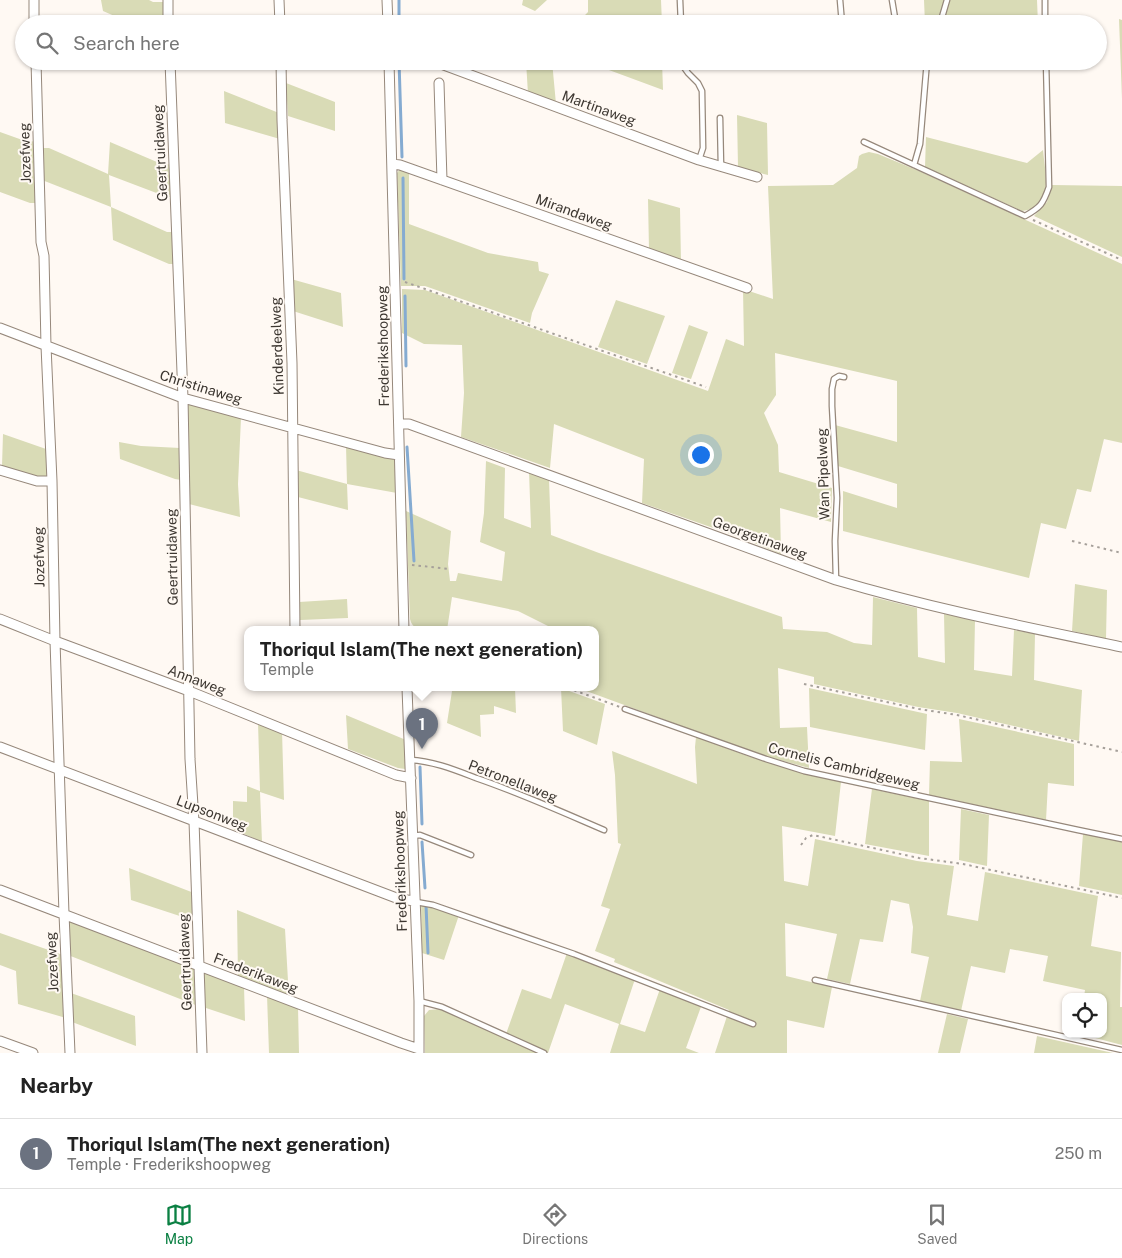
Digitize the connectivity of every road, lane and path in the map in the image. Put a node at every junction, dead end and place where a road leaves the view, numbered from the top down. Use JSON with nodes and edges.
{"nodes":[{"id":1,"x":34,"y":0,"type":"edge"},
{"id":2,"x":168,"y":0,"type":"edge"},
{"id":3,"x":279,"y":0,"type":"edge"},
{"id":4,"x":387,"y":0,"type":"edge"},
{"id":5,"x":680,"y":0,"type":"edge"},
{"id":6,"x":840,"y":0,"type":"edge"},
{"id":7,"x":892,"y":0,"type":"edge"},
{"id":8,"x":946,"y":0,"type":"edge"},
{"id":9,"x":1045,"y":0,"type":"edge"},
{"id":10,"x":34,"y":15,"type":"edge"},
{"id":11,"x":168,"y":15,"type":"edge"},
{"id":12,"x":280,"y":15,"type":"edge"},
{"id":13,"x":388,"y":15,"type":"edge"},
{"id":14,"x":681,"y":15,"type":"edge"},
{"id":15,"x":841,"y":15,"type":"edge"},
{"id":16,"x":894,"y":15,"type":"edge"},
{"id":17,"x":942,"y":15,"type":"edge"},
{"id":18,"x":1045,"y":15,"type":"edge"},
{"id":19,"x":36,"y":70,"type":"edge"},
{"id":20,"x":170,"y":70,"type":"edge"},
{"id":21,"x":282,"y":70,"type":"edge"},
{"id":22,"x":389,"y":70,"type":"edge"},
{"id":23,"x":457,"y":70,"type":"edge"},
{"id":24,"x":686,"y":70,"type":"edge"},
{"id":25,"x":926,"y":70,"type":"edge"},
{"id":26,"x":1046,"y":70,"type":"edge"},
{"id":27,"x":439,"y":83,"type":"dead end"},
{"id":28,"x":720,"y":118,"type":"dead end"},
{"id":29,"x":864,"y":142,"type":"dead end"},
{"id":30,"x":698,"y":160,"type":"junction"},
{"id":31,"x":392,"y":164,"type":"junction"},
{"id":32,"x":914,"y":165,"type":"junction"},
{"id":33,"x":721,"y":167,"type":"junction"},
{"id":34,"x":757,"y":177,"type":"dead end"},
{"id":35,"x":442,"y":180,"type":"junction"},
{"id":36,"x":1025,"y":216,"type":"junction"},
{"id":37,"x":1122,"y":260,"type":"edge"},
{"id":38,"x":395,"y":279,"type":"junction"},
{"id":39,"x":747,"y":288,"type":"dead end"},
{"id":40,"x":0,"y":328,"type":"edge"},
{"id":41,"x":46,"y":346,"type":"junction"},
{"id":42,"x":844,"y":377,"type":"dead end"},
{"id":43,"x":706,"y":388,"type":"dead end"},
{"id":44,"x":183,"y":398,"type":"junction"},
{"id":45,"x":399,"y":424,"type":"junction"},
{"id":46,"x":293,"y":428,"type":"junction"},
{"id":47,"x":399,"y":455,"type":"junction"},
{"id":48,"x":0,"y":470,"type":"edge"},
{"id":49,"x":52,"y":481,"type":"junction"},
{"id":50,"x":1072,"y":541,"type":"dead end"},
{"id":51,"x":1122,"y":553,"type":"edge"},
{"id":52,"x":402,"y":564,"type":"junction"},
{"id":53,"x":450,"y":569,"type":"dead end"},
{"id":54,"x":836,"y":580,"type":"junction"},
{"id":55,"x":0,"y":618,"type":"edge"},
{"id":56,"x":295,"y":626,"type":"edge"},
{"id":57,"x":404,"y":626,"type":"edge"},
{"id":58,"x":55,"y":641,"type":"junction"},
{"id":59,"x":1122,"y":647,"type":"edge"},
{"id":60,"x":804,"y":684,"type":"dead end"},
{"id":61,"x":188,"y":691,"type":"junction"},
{"id":62,"x":407,"y":691,"type":"edge"},
{"id":63,"x":576,"y":691,"type":"edge"},
{"id":64,"x":625,"y":709,"type":"joint"},
{"id":65,"x":0,"y":747,"type":"edge"},
{"id":66,"x":1122,"y":752,"type":"edge"},
{"id":67,"x":410,"y":760,"type":"junction"},
{"id":68,"x":59,"y":770,"type":"junction"},
{"id":69,"x":411,"y":778,"type":"junction"},
{"id":70,"x":194,"y":821,"type":"junction"},
{"id":71,"x":604,"y":830,"type":"dead end"},
{"id":72,"x":412,"y":836,"type":"junction"},
{"id":73,"x":1122,"y":839,"type":"edge"},
{"id":74,"x":801,"y":845,"type":"dead end"},
{"id":75,"x":471,"y":855,"type":"dead end"},
{"id":76,"x":0,"y":890,"type":"edge"},
{"id":77,"x":1122,"y":898,"type":"edge"},
{"id":78,"x":414,"y":901,"type":"junction"},
{"id":79,"x":64,"y":914,"type":"junction"},
{"id":80,"x":199,"y":967,"type":"junction"},
{"id":81,"x":815,"y":980,"type":"dead end"},
{"id":82,"x":419,"y":1001,"type":"junction"},
{"id":83,"x":753,"y":1024,"type":"dead end"},
{"id":84,"x":0,"y":1041,"type":"edge"},
{"id":85,"x":1122,"y":1050,"type":"edge"},
{"id":86,"x":419,"y":1051,"type":"edge"},
{"id":87,"x":33,"y":1053,"type":"edge"},
{"id":88,"x":70,"y":1053,"type":"edge"},
{"id":89,"x":202,"y":1053,"type":"edge"},
{"id":90,"x":544,"y":1053,"type":"edge"}],
"edges":[{"from":1,"to":10,"type":"street"},
{"from":2,"to":11,"type":"street"},
{"from":3,"to":12,"type":"street"},
{"from":4,"to":13,"type":"street"},
{"from":5,"to":14,"type":"lane"},
{"from":6,"to":15,"type":"lane"},
{"from":7,"to":16,"type":"lane"},
{"from":8,"to":17,"type":"lane"},
{"from":9,"to":18,"type":"lane"},
{"from":19,"to":41,"type":"street","name":"Jozefweg"},
{"from":20,"to":44,"type":"street","name":"Geertruidaweg"},
{"from":21,"to":46,"type":"street","name":"Kinderdeelweg"},
{"from":22,"to":31,"type":"street","name":"Frederikshoopweg"},
{"from":23,"to":30,"type":"street","name":"Martinaweg"},
{"from":24,"to":30,"type":"lane"},
{"from":25,"to":32,"type":"lane"},
{"from":26,"to":36,"type":"lane"},
{"from":27,"to":35,"type":"street"},
{"from":28,"to":33,"type":"lane"},
{"from":29,"to":32,"type":"lane"},
{"from":30,"to":33,"type":"street","name":"Martinaweg"},
{"from":31,"to":35,"type":"street","name":"Mirandaweg"},
{"from":31,"to":38,"type":"street","name":"Frederikshoopweg"},
{"from":32,"to":36,"type":"lane"},
{"from":33,"to":34,"type":"street","name":"Martinaweg"},
{"from":35,"to":39,"type":"street","name":"Mirandaweg"},
{"from":36,"to":37,"type":"path"},
{"from":38,"to":43,"type":"path"},
{"from":38,"to":45,"type":"street","name":"Frederikshoopweg"},
{"from":40,"to":41,"type":"street","name":"Christinaweg"},
{"from":41,"to":44,"type":"street","name":"Christinaweg"},
{"from":41,"to":49,"type":"street","name":"Jozefweg"},
{"from":42,"to":54,"type":"lane","name":"Wan Pipelweg"},
{"from":44,"to":46,"type":"street","name":"Christinaweg"},
{"from":44,"to":61,"type":"street","name":"Geertruidaweg"},
{"from":45,"to":47,"type":"street","name":"Frederikshoopweg"},
{"from":45,"to":54,"type":"street","name":"Georgetinaweg"},
{"from":46,"to":47,"type":"street","name":"Christinaweg"},
{"from":46,"to":56,"type":"street","name":"Kinderdeelweg"},
{"from":47,"to":52,"type":"street","name":"Frederikshoopweg"},
{"from":48,"to":49,"type":"street"},
{"from":49,"to":58,"type":"street","name":"Jozefweg"},
{"from":50,"to":51,"type":"path"},
{"from":52,"to":53,"type":"path"},
{"from":52,"to":57,"type":"street","name":"Frederikshoopweg"},
{"from":54,"to":59,"type":"street","name":"Georgetinaweg"},
{"from":55,"to":58,"type":"street","name":"Annaweg"},
{"from":58,"to":61,"type":"street","name":"Annaweg"},
{"from":58,"to":68,"type":"street","name":"Jozefweg"},
{"from":60,"to":66,"type":"path"},
{"from":61,"to":69,"type":"street","name":"Annaweg"},
{"from":61,"to":70,"type":"street","name":"Geertruidaweg"},
{"from":62,"to":67,"type":"street","name":"Frederikshoopweg"},
{"from":63,"to":64,"type":"path"},
{"from":64,"to":73,"type":"lane","name":"Cornelis Cambridgeweg"},
{"from":65,"to":68,"type":"street","name":"Lupsonweg"},
{"from":67,"to":69,"type":"street","name":"Frederikshoopweg"},
{"from":67,"to":71,"type":"lane","name":"Petronellaweg"},
{"from":68,"to":70,"type":"street","name":"Lupsonweg"},
{"from":68,"to":79,"type":"street","name":"Jozefweg"},
{"from":69,"to":72,"type":"street","name":"Frederikshoopweg"},
{"from":70,"to":78,"type":"street","name":"Lupsonweg"},
{"from":70,"to":80,"type":"street","name":"Geertruidaweg"},
{"from":72,"to":75,"type":"lane"},
{"from":72,"to":78,"type":"street","name":"Frederikshoopweg"},
{"from":74,"to":77,"type":"path"},
{"from":76,"to":79,"type":"street","name":"Frederikaweg"},
{"from":78,"to":82,"type":"street","name":"Frederikshoopweg"},
{"from":78,"to":83,"type":"lane"},
{"from":79,"to":80,"type":"street","name":"Frederikaweg"},
{"from":79,"to":88,"type":"street","name":"Jozefweg"},
{"from":80,"to":86,"type":"street","name":"Frederikaweg"},
{"from":80,"to":89,"type":"street","name":"Geertruidaweg"},
{"from":81,"to":85,"type":"lane"},
{"from":82,"to":86,"type":"street","name":"Frederikshoopweg"},
{"from":82,"to":90,"type":"lane"},
{"from":84,"to":87,"type":"street"}]}
